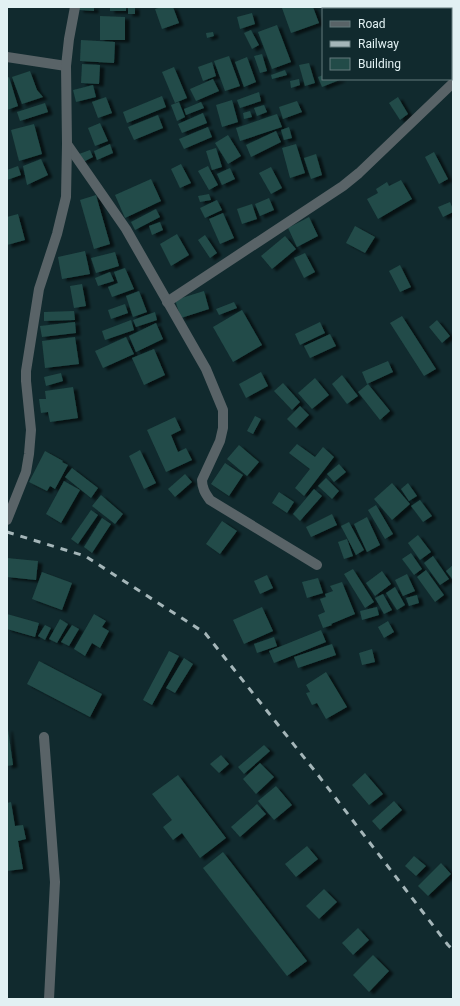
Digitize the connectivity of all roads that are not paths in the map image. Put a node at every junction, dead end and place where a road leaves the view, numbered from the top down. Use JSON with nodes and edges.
{"nodes":[{"id":1,"x":75,"y":7,"type":"edge"},
{"id":2,"x":7,"y":57,"type":"edge"},
{"id":3,"x":66,"y":66,"type":"junction"},
{"id":4,"x":453,"y":83,"type":"edge"},
{"id":5,"x":67,"y":144,"type":"junction"},
{"id":6,"x":168,"y":302,"type":"junction"},
{"id":7,"x":7,"y":520,"type":"edge"},
{"id":8,"x":317,"y":565,"type":"dead end"},
{"id":9,"x":44,"y":736,"type":"dead end"},
{"id":10,"x":49,"y":999,"type":"edge"}],
"edges":[{"from":1,"to":3,"type":"street"},
{"from":2,"to":3,"type":"street"},
{"from":3,"to":5,"type":"street"},
{"from":4,"to":6,"type":"street"},
{"from":5,"to":6,"type":"street"},
{"from":5,"to":7,"type":"street"},
{"from":6,"to":8,"type":"street"},
{"from":9,"to":10,"type":"street"}]}
